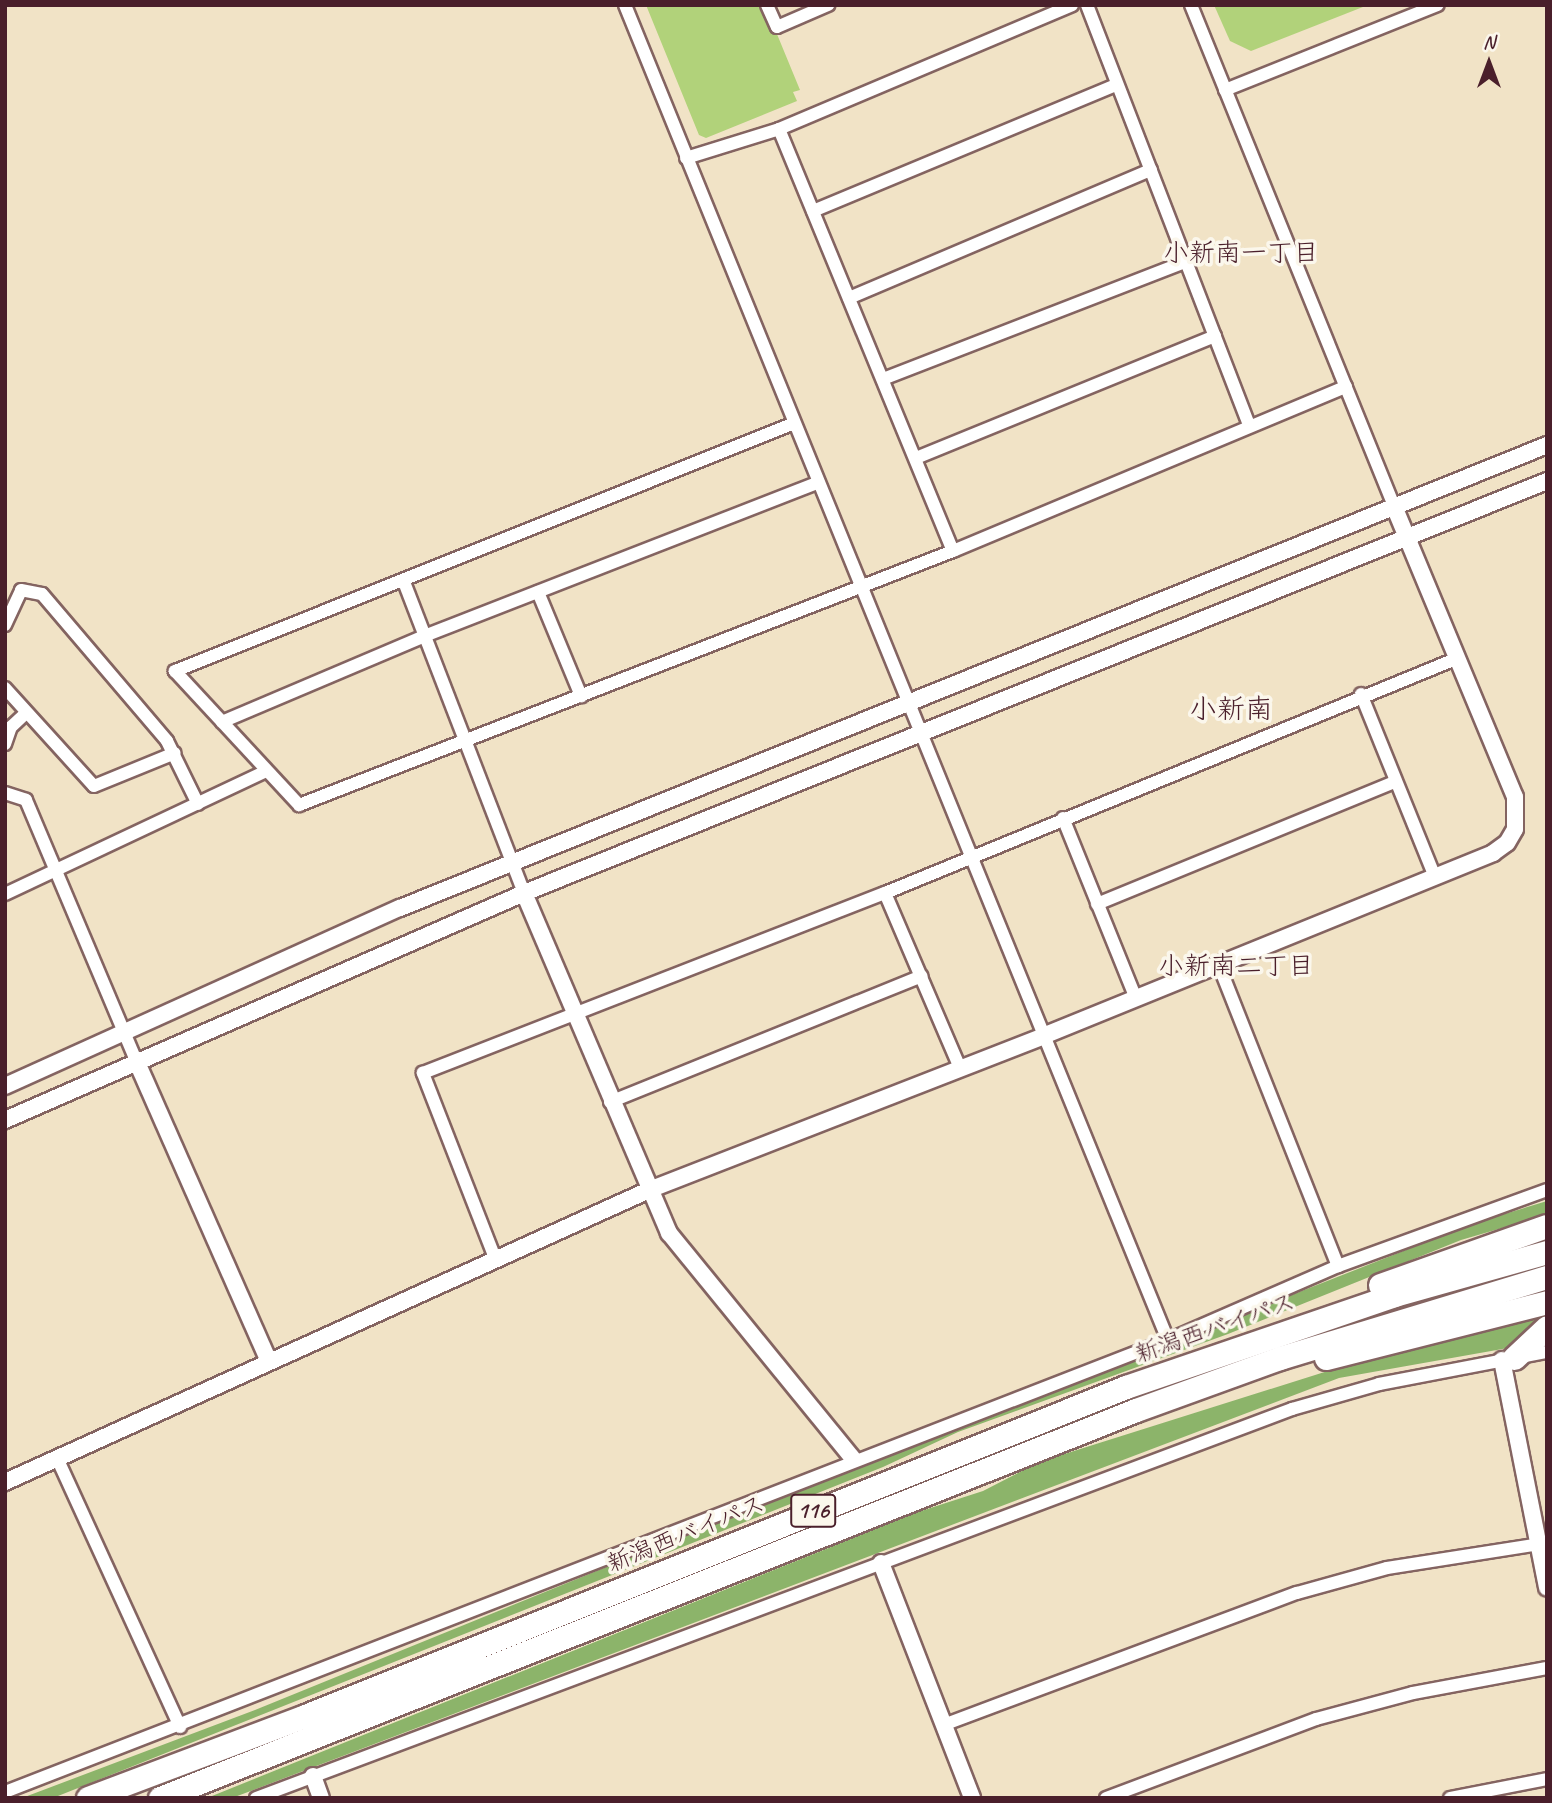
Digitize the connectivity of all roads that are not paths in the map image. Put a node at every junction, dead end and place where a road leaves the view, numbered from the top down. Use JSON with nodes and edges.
{"nodes":[{"id":1,"x":625,"y":5,"type":"edge"},
{"id":2,"x":768,"y":5,"type":"edge"},
{"id":3,"x":828,"y":5,"type":"edge"},
{"id":4,"x":1072,"y":5,"type":"edge"},
{"id":5,"x":1087,"y":5,"type":"edge"},
{"id":6,"x":1191,"y":5,"type":"edge"},
{"id":7,"x":1438,"y":5,"type":"edge"},
{"id":8,"x":1116,"y":85,"type":"junction"},
{"id":9,"x":1225,"y":90,"type":"junction"},
{"id":10,"x":779,"y":129,"type":"junction"},
{"id":11,"x":686,"y":158,"type":"junction"},
{"id":12,"x":1151,"y":170,"type":"junction"},
{"id":13,"x":813,"y":211,"type":"junction"},
{"id":14,"x":1187,"y":261,"type":"junction"},
{"id":15,"x":849,"y":298,"type":"junction"},
{"id":16,"x":1215,"y":336,"type":"junction"},
{"id":17,"x":883,"y":379,"type":"junction"},
{"id":18,"x":1346,"y":387,"type":"junction"},
{"id":19,"x":792,"y":424,"type":"junction"},
{"id":20,"x":1249,"y":425,"type":"junction"},
{"id":21,"x":1547,"y":445,"type":"edge"},
{"id":22,"x":916,"y":458,"type":"junction"},
{"id":23,"x":1547,"y":481,"type":"edge"},
{"id":24,"x":817,"y":483,"type":"junction"},
{"id":25,"x":1394,"y":506,"type":"junction"},
{"id":26,"x":1408,"y":537,"type":"junction"},
{"id":27,"x":953,"y":551,"type":"junction"},
{"id":28,"x":404,"y":582,"type":"junction"},
{"id":29,"x":860,"y":586,"type":"junction"},
{"id":30,"x":538,"y":592,"type":"junction"},
{"id":31,"x":5,"y":625,"type":"edge"},
{"id":32,"x":422,"y":637,"type":"junction"},
{"id":33,"x":1458,"y":658,"type":"junction"},
{"id":34,"x":5,"y":688,"type":"edge"},
{"id":35,"x":1361,"y":694,"type":"junction"},
{"id":36,"x":581,"y":696,"type":"junction"},
{"id":37,"x":909,"y":702,"type":"junction"},
{"id":38,"x":26,"y":713,"type":"junction"},
{"id":39,"x":222,"y":722,"type":"junction"},
{"id":40,"x":921,"y":733,"type":"junction"},
{"id":41,"x":463,"y":741,"type":"junction"},
{"id":42,"x":5,"y":744,"type":"edge"},
{"id":43,"x":175,"y":753,"type":"junction"},
{"id":44,"x":264,"y":772,"type":"junction"},
{"id":45,"x":1395,"y":782,"type":"junction"},
{"id":46,"x":5,"y":793,"type":"edge"},
{"id":47,"x":198,"y":804,"type":"junction"},
{"id":48,"x":1063,"y":818,"type":"junction"},
{"id":49,"x":971,"y":856,"type":"junction"},
{"id":50,"x":511,"y":863,"type":"junction"},
{"id":51,"x":53,"y":872,"type":"junction"},
{"id":52,"x":1434,"y":875,"type":"junction"},
{"id":53,"x":885,"y":892,"type":"junction"},
{"id":54,"x":524,"y":893,"type":"junction"},
{"id":55,"x":5,"y":894,"type":"edge"},
{"id":56,"x":1097,"y":904,"type":"junction"},
{"id":57,"x":1219,"y":963,"type":"junction"},
{"id":58,"x":922,"y":976,"type":"junction"},
{"id":59,"x":1135,"y":996,"type":"junction"},
{"id":60,"x":572,"y":1013,"type":"junction"},
{"id":61,"x":124,"y":1031,"type":"junction"},
{"id":62,"x":1043,"y":1036,"type":"junction"},
{"id":63,"x":136,"y":1060,"type":"junction"},
{"id":64,"x":960,"y":1068,"type":"junction"},
{"id":65,"x":5,"y":1086,"type":"edge"},
{"id":66,"x":610,"y":1102,"type":"junction"},
{"id":67,"x":5,"y":1120,"type":"edge"},
{"id":68,"x":649,"y":1190,"type":"junction"},
{"id":69,"x":1547,"y":1190,"type":"edge"},
{"id":70,"x":1547,"y":1226,"type":"edge"},
{"id":71,"x":1547,"y":1252,"type":"edge"},
{"id":72,"x":495,"y":1258,"type":"junction"},
{"id":73,"x":1338,"y":1266,"type":"junction"},
{"id":74,"x":1547,"y":1277,"type":"edge"},
{"id":75,"x":1547,"y":1302,"type":"edge"},
{"id":76,"x":1547,"y":1327,"type":"edge"},
{"id":77,"x":1269,"y":1336,"type":"junction"},
{"id":78,"x":1168,"y":1340,"type":"junction"},
{"id":79,"x":1547,"y":1352,"type":"edge"},
{"id":80,"x":1508,"y":1359,"type":"junction"},
{"id":81,"x":269,"y":1361,"type":"junction"},
{"id":82,"x":1136,"y":1410,"type":"junction"},
{"id":83,"x":57,"y":1458,"type":"junction"},
{"id":84,"x":853,"y":1459,"type":"junction"},
{"id":85,"x":5,"y":1482,"type":"edge"},
{"id":86,"x":1543,"y":1544,"type":"edge"},
{"id":87,"x":881,"y":1563,"type":"junction"},
{"id":88,"x":1547,"y":1588,"type":"edge"},
{"id":89,"x":1547,"y":1668,"type":"edge"},
{"id":90,"x":946,"y":1724,"type":"junction"},
{"id":91,"x":180,"y":1727,"type":"junction"},
{"id":92,"x":313,"y":1776,"type":"junction"},
{"id":93,"x":1547,"y":1779,"type":"edge"},
{"id":94,"x":5,"y":1792,"type":"edge"},
{"id":95,"x":88,"y":1798,"type":"edge"},
{"id":96,"x":160,"y":1798,"type":"edge"},
{"id":97,"x":256,"y":1798,"type":"edge"},
{"id":98,"x":321,"y":1798,"type":"edge"},
{"id":99,"x":972,"y":1798,"type":"edge"},
{"id":100,"x":1106,"y":1798,"type":"edge"},
{"id":101,"x":1450,"y":1798,"type":"edge"}],
"edges":[{"from":1,"to":11,"type":"street"},
{"from":2,"to":3,"type":"street"},
{"from":4,"to":10,"type":"street"},
{"from":5,"to":8,"type":"street"},
{"from":6,"to":9,"type":"street"},
{"from":7,"to":9,"type":"street"},
{"from":8,"to":12,"type":"street"},
{"from":8,"to":13,"type":"street"},
{"from":9,"to":18,"type":"street"},
{"from":10,"to":11,"type":"street"},
{"from":10,"to":13,"type":"street"},
{"from":11,"to":19,"type":"street"},
{"from":12,"to":14,"type":"street"},
{"from":12,"to":15,"type":"street"},
{"from":13,"to":15,"type":"street"},
{"from":14,"to":16,"type":"street"},
{"from":14,"to":17,"type":"street"},
{"from":15,"to":17,"type":"street"},
{"from":16,"to":20,"type":"street"},
{"from":16,"to":22,"type":"street"},
{"from":17,"to":22,"type":"street"},
{"from":18,"to":20,"type":"street"},
{"from":18,"to":25,"type":"street"},
{"from":19,"to":24,"type":"street"},
{"from":19,"to":28,"type":"street"},
{"from":20,"to":27,"type":"street"},
{"from":21,"to":25,"type":"street"},
{"from":22,"to":27,"type":"street"},
{"from":23,"to":26,"type":"street"},
{"from":24,"to":29,"type":"street"},
{"from":24,"to":30,"type":"street"},
{"from":25,"to":26,"type":"street"},
{"from":25,"to":37,"type":"street"},
{"from":26,"to":33,"type":"street"},
{"from":26,"to":40,"type":"street"},
{"from":27,"to":29,"type":"street"},
{"from":28,"to":32,"type":"street"},
{"from":28,"to":39,"type":"street"},
{"from":29,"to":36,"type":"street"},
{"from":29,"to":37,"type":"street"},
{"from":30,"to":32,"type":"street"},
{"from":30,"to":36,"type":"street"},
{"from":31,"to":43,"type":"street"},
{"from":32,"to":39,"type":"street"},
{"from":32,"to":41,"type":"street"},
{"from":33,"to":35,"type":"street"},
{"from":33,"to":52,"type":"street"},
{"from":34,"to":38,"type":"street"},
{"from":35,"to":45,"type":"street"},
{"from":35,"to":48,"type":"street"},
{"from":36,"to":41,"type":"street"},
{"from":37,"to":40,"type":"street"},
{"from":37,"to":50,"type":"street"},
{"from":38,"to":42,"type":"street"},
{"from":38,"to":43,"type":"street"},
{"from":39,"to":44,"type":"street"},
{"from":40,"to":49,"type":"street"},
{"from":40,"to":54,"type":"street"},
{"from":41,"to":44,"type":"street"},
{"from":41,"to":50,"type":"street"},
{"from":43,"to":47,"type":"street"},
{"from":44,"to":47,"type":"street"},
{"from":45,"to":52,"type":"street"},
{"from":45,"to":56,"type":"street"},
{"from":46,"to":51,"type":"street"},
{"from":47,"to":51,"type":"street"},
{"from":48,"to":49,"type":"street"},
{"from":48,"to":56,"type":"street"},
{"from":49,"to":53,"type":"street"},
{"from":49,"to":62,"type":"street"},
{"from":50,"to":54,"type":"street"},
{"from":50,"to":61,"type":"street"},
{"from":51,"to":55,"type":"street"},
{"from":51,"to":61,"type":"street"},
{"from":52,"to":57,"type":"street"},
{"from":53,"to":58,"type":"street"},
{"from":53,"to":60,"type":"street"},
{"from":54,"to":60,"type":"street"},
{"from":54,"to":63,"type":"street"},
{"from":56,"to":59,"type":"street"},
{"from":57,"to":59,"type":"street"},
{"from":57,"to":73,"type":"street"},
{"from":58,"to":64,"type":"street"},
{"from":58,"to":66,"type":"street"},
{"from":59,"to":62,"type":"street"},
{"from":60,"to":66,"type":"street"},
{"from":60,"to":72,"type":"street"},
{"from":61,"to":63,"type":"street"},
{"from":61,"to":65,"type":"street"},
{"from":62,"to":64,"type":"street"},
{"from":62,"to":78,"type":"street"},
{"from":63,"to":67,"type":"street"},
{"from":63,"to":81,"type":"street"},
{"from":64,"to":68,"type":"street"},
{"from":66,"to":68,"type":"street"},
{"from":68,"to":72,"type":"street"},
{"from":68,"to":84,"type":"street"},
{"from":69,"to":73,"type":"street"},
{"from":70,"to":77,"type":"highway"},
{"from":71,"to":77,"type":"highway","name":"新潟西バイパス","number":"116"},
{"from":72,"to":81,"type":"street"},
{"from":73,"to":78,"type":"street"},
{"from":74,"to":82,"type":"highway","name":"新潟西バイパス","number":"116"},
{"from":75,"to":82,"type":"highway"},
{"from":76,"to":80,"type":"highway"},
{"from":77,"to":95,"type":"highway","name":"新潟西バイパス","number":"116"},
{"from":78,"to":84,"type":"street"},
{"from":79,"to":80,"type":"street"},
{"from":80,"to":86,"type":"street"},
{"from":80,"to":87,"type":"street"},
{"from":81,"to":83,"type":"street"},
{"from":82,"to":96,"type":"highway","name":"新潟西バイパス","number":"116"},
{"from":83,"to":85,"type":"street"},
{"from":83,"to":91,"type":"street"},
{"from":84,"to":91,"type":"street"},
{"from":86,"to":88,"type":"street"},
{"from":86,"to":90,"type":"street"},
{"from":87,"to":90,"type":"street"},
{"from":87,"to":92,"type":"street"},
{"from":89,"to":100,"type":"street"},
{"from":90,"to":99,"type":"street"},
{"from":91,"to":94,"type":"street"},
{"from":92,"to":97,"type":"street"},
{"from":92,"to":98,"type":"street"},
{"from":93,"to":101,"type":"street"}]}
